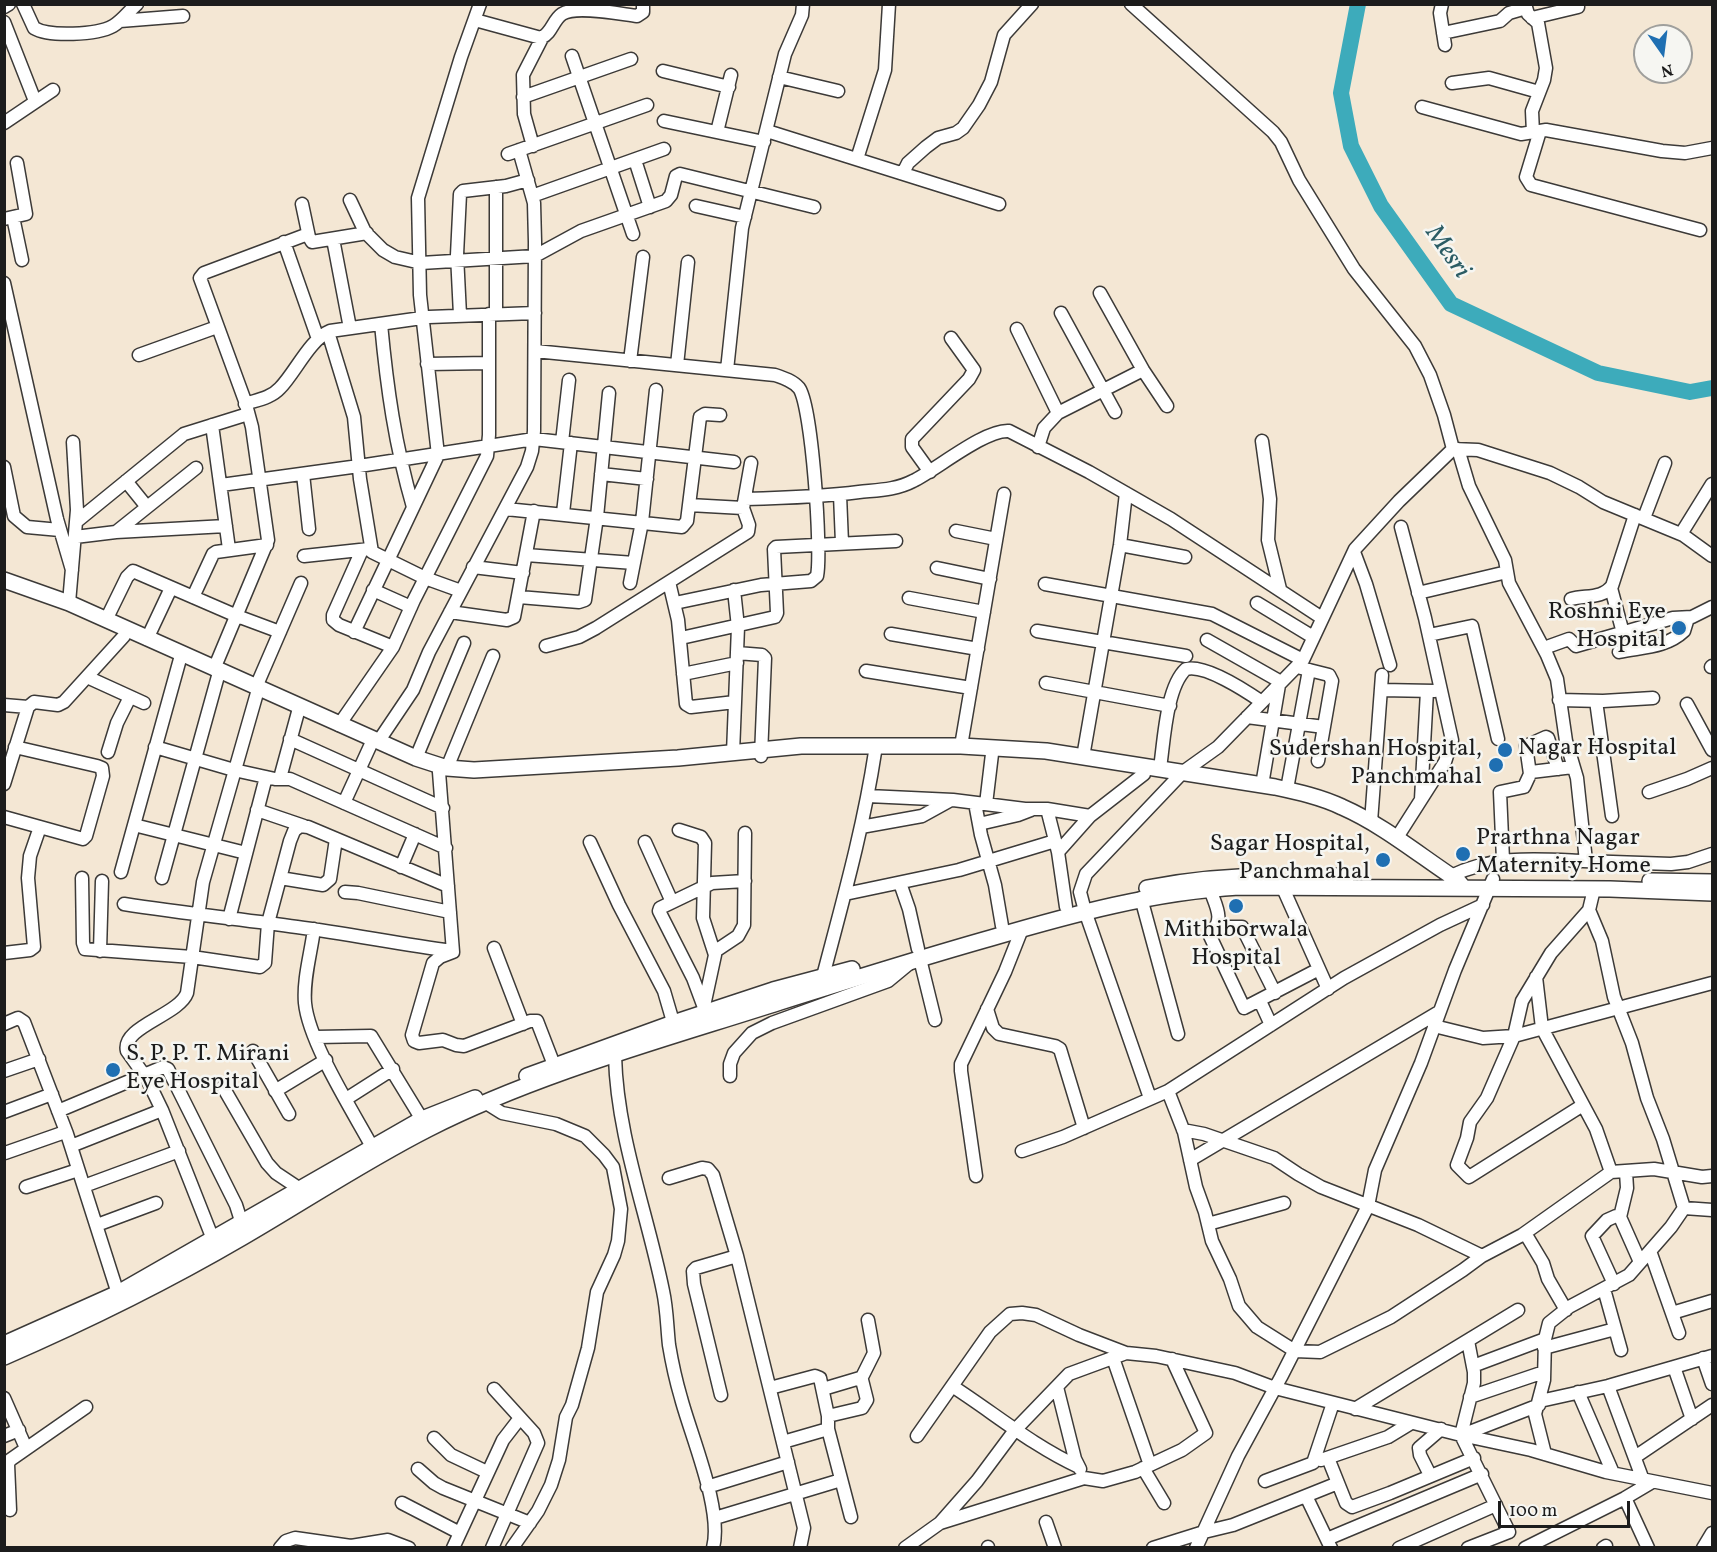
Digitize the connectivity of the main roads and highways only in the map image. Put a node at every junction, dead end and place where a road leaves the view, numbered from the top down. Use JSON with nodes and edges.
{"nodes":[{"id":1,"x":4,"y":580,"type":"edge"},
{"id":2,"x":4,"y":588,"type":"edge"},
{"id":3,"x":216,"y":673,"type":"junction"},
{"id":4,"x":257,"y":690,"type":"junction"},
{"id":5,"x":356,"y":735,"type":"junction"},
{"id":6,"x":374,"y":743,"type":"junction"},
{"id":7,"x":839,"y":749,"type":"junction"},
{"id":8,"x":761,"y":753,"type":"junction"},
{"id":9,"x":443,"y":770,"type":"junction"},
{"id":10,"x":1180,"y":775,"type":"junction"},
{"id":11,"x":1450,"y":882,"type":"junction"},
{"id":12,"x":1702,"y":882,"type":"edge"},
{"id":13,"x":1492,"y":883,"type":"junction"},
{"id":14,"x":1713,"y":893,"type":"edge"},
{"id":15,"x":1084,"y":907,"type":"junction"},
{"id":16,"x":917,"y":956,"type":"junction"},
{"id":17,"x":821,"y":983,"type":"junction"},
{"id":18,"x":708,"y":1017,"type":"junction"},
{"id":19,"x":676,"y":1029,"type":"junction"},
{"id":20,"x":425,"y":1124,"type":"junction"},
{"id":21,"x":375,"y":1152,"type":"junction"},
{"id":22,"x":215,"y":1246,"type":"junction"},
{"id":23,"x":120,"y":1299,"type":"junction"},
{"id":24,"x":4,"y":1344,"type":"edge"},
{"id":25,"x":4,"y":1356,"type":"edge"}],
"edges":[{"from":1,"to":3,"type":"main road"},
{"from":2,"to":3,"type":"main road"},
{"from":3,"to":4,"type":"main road"},
{"from":4,"to":5,"type":"main road"},
{"from":4,"to":5,"type":"main road"},
{"from":5,"to":6,"type":"main road"},
{"from":6,"to":9,"type":"main road"},
{"from":6,"to":9,"type":"main road"},
{"from":7,"to":8,"type":"main road"},
{"from":7,"to":10,"type":"main road"},
{"from":7,"to":10,"type":"main road"},
{"from":8,"to":9,"type":"main road"},
{"from":8,"to":9,"type":"main road"},
{"from":10,"to":11,"type":"main road"},
{"from":10,"to":11,"type":"main road"},
{"from":11,"to":13,"type":"main road"},
{"from":11,"to":15,"type":"main road"},
{"from":11,"to":15,"type":"main road"},
{"from":12,"to":13,"type":"main road"},
{"from":12,"to":13,"type":"main road"},
{"from":12,"to":14,"type":"main road"},
{"from":15,"to":16,"type":"main road"},
{"from":15,"to":16,"type":"main road"},
{"from":16,"to":17,"type":"main road"},
{"from":16,"to":17,"type":"main road"},
{"from":17,"to":18,"type":"main road"},
{"from":17,"to":18,"type":"main road"},
{"from":18,"to":19,"type":"main road"},
{"from":19,"to":20,"type":"main road"},
{"from":19,"to":20,"type":"main road"},
{"from":20,"to":21,"type":"main road"},
{"from":21,"to":22,"type":"main road"},
{"from":21,"to":22,"type":"main road"},
{"from":22,"to":23,"type":"main road"},
{"from":23,"to":24,"type":"main road"},
{"from":23,"to":25,"type":"main road"}]}
